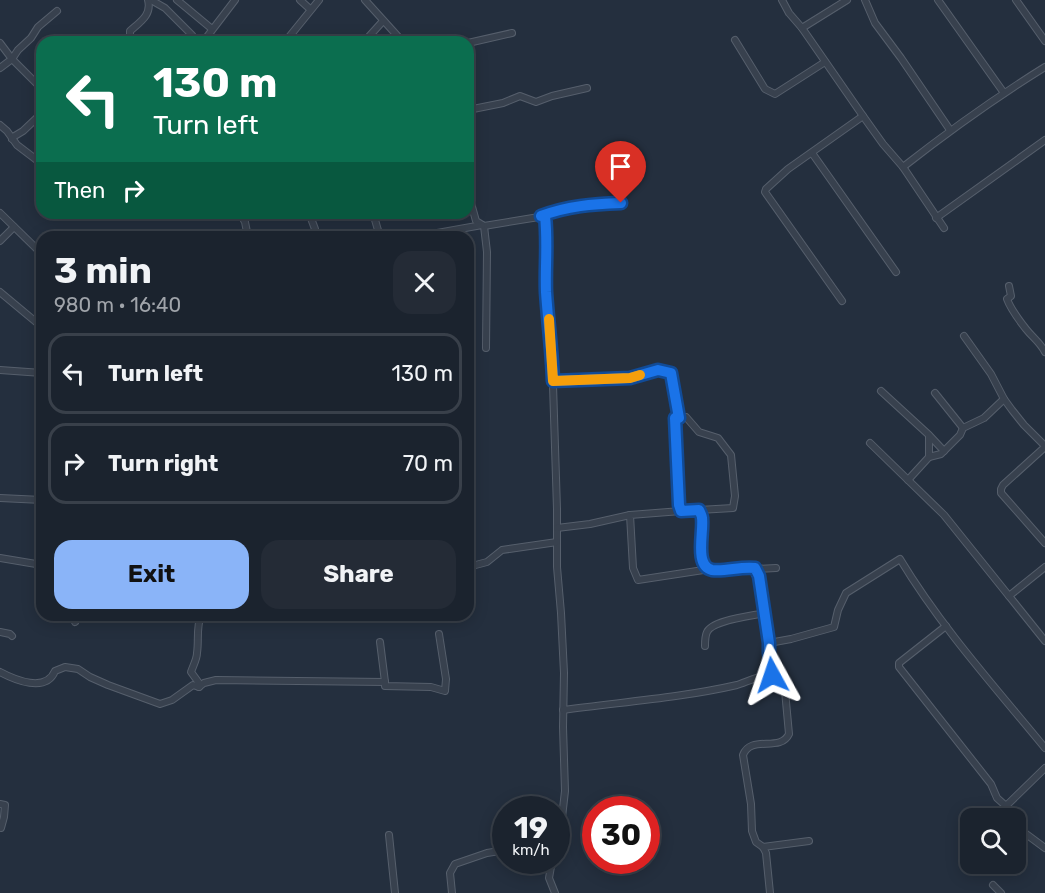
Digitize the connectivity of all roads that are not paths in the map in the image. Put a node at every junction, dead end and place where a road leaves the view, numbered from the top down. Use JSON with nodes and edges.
{"nodes":[{"id":1,"x":149,"y":0,"type":"edge"},
{"id":2,"x":177,"y":0,"type":"edge"},
{"id":3,"x":235,"y":0,"type":"edge"},
{"id":4,"x":300,"y":0,"type":"edge"},
{"id":5,"x":319,"y":0,"type":"edge"},
{"id":6,"x":364,"y":0,"type":"edge"},
{"id":7,"x":782,"y":0,"type":"edge"},
{"id":8,"x":847,"y":0,"type":"edge"},
{"id":9,"x":865,"y":0,"type":"edge"},
{"id":10,"x":938,"y":0,"type":"edge"},
{"id":11,"x":1016,"y":0,"type":"edge"},
{"id":12,"x":310,"y":9,"type":"junction"},
{"id":13,"x":57,"y":11,"type":"dead end"},
{"id":14,"x":383,"y":21,"type":"junction"},
{"id":15,"x":802,"y":28,"type":"junction"},
{"id":16,"x":212,"y":29,"type":"junction"},
{"id":17,"x":512,"y":33,"type":"dead end"},
{"id":18,"x":130,"y":36,"type":"edge"},
{"id":19,"x":193,"y":36,"type":"edge"},
{"id":20,"x":207,"y":36,"type":"edge"},
{"id":21,"x":291,"y":36,"type":"edge"},
{"id":22,"x":369,"y":36,"type":"edge"},
{"id":23,"x":397,"y":36,"type":"edge"},
{"id":24,"x":735,"y":40,"type":"dead end"},
{"id":25,"x":1045,"y":41,"type":"edge"},
{"id":26,"x":474,"y":42,"type":"edge"},
{"id":27,"x":0,"y":43,"type":"edge"},
{"id":28,"x":12,"y":59,"type":"junction"},
{"id":29,"x":825,"y":62,"type":"junction"},
{"id":30,"x":1045,"y":67,"type":"edge"},
{"id":31,"x":0,"y":68,"type":"edge"},
{"id":32,"x":36,"y":83,"type":"edge"},
{"id":33,"x":587,"y":88,"type":"dead end"},
{"id":34,"x":1004,"y":93,"type":"junction"},
{"id":35,"x":474,"y":109,"type":"edge"},
{"id":36,"x":863,"y":116,"type":"junction"},
{"id":37,"x":36,"y":119,"type":"edge"},
{"id":38,"x":0,"y":125,"type":"edge"},
{"id":39,"x":950,"y":130,"type":"junction"},
{"id":40,"x":12,"y":139,"type":"junction"},
{"id":41,"x":1045,"y":140,"type":"edge"},
{"id":42,"x":812,"y":153,"type":"junction"},
{"id":43,"x":36,"y":159,"type":"edge"},
{"id":44,"x":903,"y":167,"type":"junction"},
{"id":45,"x":621,"y":203,"type":"dead end"},
{"id":46,"x":0,"y":213,"type":"edge"},
{"id":47,"x":474,"y":214,"type":"edge"},
{"id":48,"x":541,"y":216,"type":"junction"},
{"id":49,"x":936,"y":218,"type":"junction"},
{"id":50,"x":483,"y":226,"type":"junction"},
{"id":51,"x":14,"y":227,"type":"junction"},
{"id":52,"x":944,"y":228,"type":"dead end"},
{"id":53,"x":455,"y":231,"type":"edge"},
{"id":54,"x":0,"y":241,"type":"edge"},
{"id":55,"x":36,"y":248,"type":"edge"},
{"id":56,"x":896,"y":272,"type":"dead end"},
{"id":57,"x":1009,"y":286,"type":"dead end"},
{"id":58,"x":0,"y":292,"type":"edge"},
{"id":59,"x":842,"y":301,"type":"dead end"},
{"id":60,"x":36,"y":322,"type":"edge"},
{"id":61,"x":964,"y":336,"type":"dead end"},
{"id":62,"x":486,"y":348,"type":"dead end"},
{"id":63,"x":1045,"y":352,"type":"edge"},
{"id":64,"x":0,"y":370,"type":"edge"},
{"id":65,"x":36,"y":373,"type":"edge"},
{"id":66,"x":553,"y":381,"type":"junction"},
{"id":67,"x":881,"y":391,"type":"dead end"},
{"id":68,"x":935,"y":393,"type":"dead end"},
{"id":69,"x":1004,"y":399,"type":"junction"},
{"id":70,"x":679,"y":418,"type":"junction"},
{"id":71,"x":963,"y":428,"type":"junction"},
{"id":72,"x":929,"y":435,"type":"junction"},
{"id":73,"x":870,"y":443,"type":"dead end"},
{"id":74,"x":1045,"y":446,"type":"edge"},
{"id":75,"x":944,"y":451,"type":"junction"},
{"id":76,"x":928,"y":457,"type":"junction"},
{"id":77,"x":908,"y":480,"type":"junction"},
{"id":78,"x":0,"y":498,"type":"edge"},
{"id":79,"x":36,"y":500,"type":"edge"},
{"id":80,"x":699,"y":510,"type":"junction"},
{"id":81,"x":681,"y":511,"type":"junction"},
{"id":82,"x":630,"y":515,"type":"junction"},
{"id":83,"x":557,"y":528,"type":"junction"},
{"id":84,"x":557,"y":542,"type":"junction"},
{"id":85,"x":1045,"y":543,"type":"edge"},
{"id":86,"x":0,"y":558,"type":"edge"},
{"id":87,"x":36,"y":564,"type":"edge"},
{"id":88,"x":474,"y":565,"type":"edge"},
{"id":89,"x":1045,"y":567,"type":"edge"},
{"id":90,"x":755,"y":568,"type":"junction"},
{"id":91,"x":776,"y":568,"type":"dead end"},
{"id":92,"x":710,"y":569,"type":"junction"},
{"id":93,"x":1009,"y":596,"type":"junction"},
{"id":94,"x":765,"y":613,"type":"junction"},
{"id":95,"x":199,"y":621,"type":"edge"},
{"id":96,"x":946,"y":626,"type":"junction"},
{"id":97,"x":0,"y":632,"type":"edge"},
{"id":98,"x":439,"y":634,"type":"dead end"},
{"id":99,"x":12,"y":636,"type":"dead end"},
{"id":100,"x":1044,"y":638,"type":"edge"},
{"id":101,"x":380,"y":642,"type":"dead end"},
{"id":102,"x":769,"y":643,"type":"junction"},
{"id":103,"x":705,"y":646,"type":"dead end"},
{"id":104,"x":0,"y":672,"type":"edge"},
{"id":105,"x":772,"y":675,"type":"junction"},
{"id":106,"x":385,"y":682,"type":"junction"},
{"id":107,"x":199,"y":687,"type":"junction"},
{"id":108,"x":563,"y":710,"type":"junction"},
{"id":109,"x":1045,"y":748,"type":"edge"},
{"id":110,"x":1045,"y":768,"type":"edge"},
{"id":111,"x":564,"y":796,"type":"edge"},
{"id":112,"x":0,"y":804,"type":"edge"},
{"id":113,"x":1006,"y":806,"type":"joint"},
{"id":114,"x":1,"y":828,"type":"edge"},
{"id":115,"x":1026,"y":834,"type":"edge"},
{"id":116,"x":389,"y":835,"type":"dead end"},
{"id":117,"x":809,"y":841,"type":"dead end"},
{"id":118,"x":763,"y":847,"type":"junction"},
{"id":119,"x":1045,"y":848,"type":"edge"},
{"id":120,"x":492,"y":852,"type":"edge"},
{"id":121,"x":550,"y":874,"type":"edge"},
{"id":122,"x":993,"y":885,"type":"dead end"},
{"id":123,"x":395,"y":893,"type":"edge"},
{"id":124,"x":452,"y":893,"type":"edge"},
{"id":125,"x":555,"y":893,"type":"edge"},
{"id":126,"x":770,"y":893,"type":"edge"},
{"id":127,"x":1000,"y":893,"type":"edge"}],
"edges":[{"from":1,"to":18,"type":"street"},
{"from":1,"to":19,"type":"street"},
{"from":2,"to":16,"type":"street"},
{"from":3,"to":16,"type":"street"},
{"from":4,"to":12,"type":"street"},
{"from":5,"to":12,"type":"street"},
{"from":6,"to":14,"type":"street"},
{"from":7,"to":15,"type":"street"},
{"from":8,"to":15,"type":"street"},
{"from":9,"to":39,"type":"street"},
{"from":10,"to":34,"type":"street"},
{"from":11,"to":25,"type":"street"},
{"from":12,"to":21,"type":"street"},
{"from":13,"to":28,"type":"street"},
{"from":14,"to":22,"type":"street"},
{"from":14,"to":23,"type":"street"},
{"from":15,"to":29,"type":"street"},
{"from":16,"to":20,"type":"street"},
{"from":17,"to":26,"type":"street"},
{"from":24,"to":29,"type":"street"},
{"from":27,"to":28,"type":"street"},
{"from":28,"to":31,"type":"street"},
{"from":28,"to":32,"type":"street"},
{"from":29,"to":36,"type":"street"},
{"from":30,"to":34,"type":"street"},
{"from":33,"to":35,"type":"street"},
{"from":34,"to":39,"type":"street"},
{"from":36,"to":42,"type":"street"},
{"from":36,"to":44,"type":"street"},
{"from":37,"to":40,"type":"street"},
{"from":38,"to":40,"type":"street"},
{"from":39,"to":44,"type":"street"},
{"from":40,"to":43,"type":"street"},
{"from":41,"to":49,"type":"street"},
{"from":42,"to":56,"type":"street"},
{"from":42,"to":59,"type":"street"},
{"from":44,"to":49,"type":"street"},
{"from":45,"to":48,"type":"street"},
{"from":46,"to":51,"type":"street"},
{"from":47,"to":50,"type":"street"},
{"from":48,"to":50,"type":"street"},
{"from":48,"to":66,"type":"street"},
{"from":49,"to":52,"type":"street"},
{"from":50,"to":53,"type":"street"},
{"from":50,"to":62,"type":"street"},
{"from":51,"to":54,"type":"street"},
{"from":51,"to":55,"type":"street"},
{"from":57,"to":63,"type":"street"},
{"from":58,"to":60,"type":"street"},
{"from":61,"to":69,"type":"street"},
{"from":64,"to":65,"type":"street"},
{"from":66,"to":70,"type":"street"},
{"from":66,"to":83,"type":"street"},
{"from":67,"to":72,"type":"street"},
{"from":68,"to":71,"type":"street"},
{"from":69,"to":71,"type":"street"},
{"from":69,"to":74,"type":"street"},
{"from":70,"to":80,"type":"street"},
{"from":70,"to":81,"type":"street"},
{"from":71,"to":75,"type":"street"},
{"from":72,"to":75,"type":"street"},
{"from":72,"to":76,"type":"street"},
{"from":73,"to":77,"type":"street"},
{"from":74,"to":85,"type":"street"},
{"from":75,"to":76,"type":"street"},
{"from":76,"to":77,"type":"street"},
{"from":77,"to":93,"type":"street"},
{"from":78,"to":79,"type":"street"},
{"from":80,"to":81,"type":"street"},
{"from":80,"to":92,"type":"street"},
{"from":81,"to":82,"type":"street"},
{"from":82,"to":83,"type":"street"},
{"from":82,"to":92,"type":"street"},
{"from":83,"to":84,"type":"street"},
{"from":84,"to":88,"type":"street"},
{"from":84,"to":108,"type":"street"},
{"from":86,"to":87,"type":"street"},
{"from":89,"to":93,"type":"street"},
{"from":90,"to":91,"type":"street"},
{"from":90,"to":92,"type":"street"},
{"from":90,"to":94,"type":"street"},
{"from":93,"to":100,"type":"street"},
{"from":94,"to":102,"type":"street"},
{"from":94,"to":103,"type":"street"},
{"from":95,"to":107,"type":"street"},
{"from":96,"to":102,"type":"street"},
{"from":96,"to":109,"type":"street"},
{"from":96,"to":113,"type":"street"},
{"from":97,"to":99,"type":"street"},
{"from":98,"to":106,"type":"street"},
{"from":101,"to":106,"type":"street"},
{"from":102,"to":105,"type":"street"},
{"from":104,"to":107,"type":"street"},
{"from":105,"to":108,"type":"street"},
{"from":105,"to":118,"type":"street"},
{"from":106,"to":107,"type":"street"},
{"from":108,"to":111,"type":"street"},
{"from":110,"to":113,"type":"street"},
{"from":112,"to":114,"type":"street"},
{"from":115,"to":119,"type":"street"},
{"from":116,"to":123,"type":"street"},
{"from":117,"to":118,"type":"street"},
{"from":118,"to":126,"type":"street"},
{"from":120,"to":124,"type":"street"},
{"from":121,"to":125,"type":"street"},
{"from":122,"to":127,"type":"street"}]}
